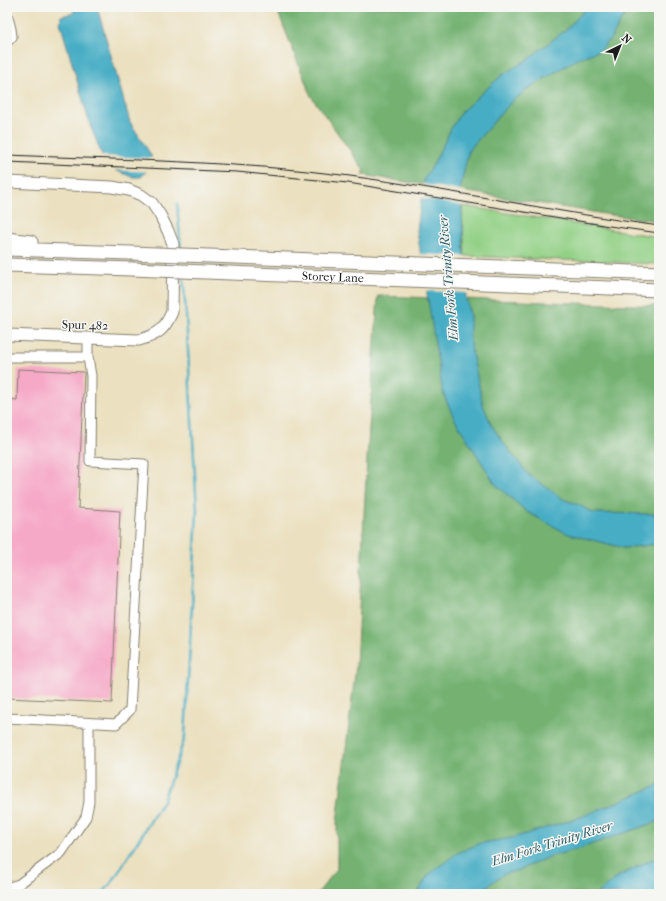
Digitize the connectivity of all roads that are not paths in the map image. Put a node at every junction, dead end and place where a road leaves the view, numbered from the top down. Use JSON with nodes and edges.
{"nodes":[{"id":1,"x":7,"y":14,"type":"edge"},
{"id":2,"x":7,"y":42,"type":"edge"},
{"id":3,"x":7,"y":182,"type":"edge"},
{"id":4,"x":7,"y":239,"type":"edge"},
{"id":5,"x":7,"y":249,"type":"edge"},
{"id":6,"x":86,"y":252,"type":"junction"},
{"id":7,"x":7,"y":265,"type":"edge"},
{"id":8,"x":659,"y":273,"type":"edge"},
{"id":9,"x":659,"y":290,"type":"edge"},
{"id":10,"x":7,"y":335,"type":"edge"},
{"id":11,"x":88,"y":338,"type":"junction"},
{"id":12,"x":7,"y":357,"type":"edge"},
{"id":13,"x":88,"y":357,"type":"junction"},
{"id":14,"x":7,"y":718,"type":"edge"},
{"id":15,"x":89,"y":723,"type":"junction"},
{"id":16,"x":7,"y":888,"type":"edge"}],
"edges":[{"from":1,"to":2,"type":"lane"},
{"from":3,"to":11,"type":"main road","name":"Spur 482"},
{"from":4,"to":6,"type":"highway"},
{"from":5,"to":6,"type":"highway","name":"Storey Lane"},
{"from":6,"to":8,"type":"highway","name":"Storey Lane","bridge":true},
{"from":7,"to":9,"type":"highway","name":"Storey Lane","bridge":true},
{"from":10,"to":11,"type":"main road","name":"Spur 482"},
{"from":11,"to":13,"type":"lane"},
{"from":12,"to":13,"type":"lane"},
{"from":13,"to":15,"type":"lane"},
{"from":14,"to":15,"type":"lane"},
{"from":15,"to":16,"type":"lane"}]}
